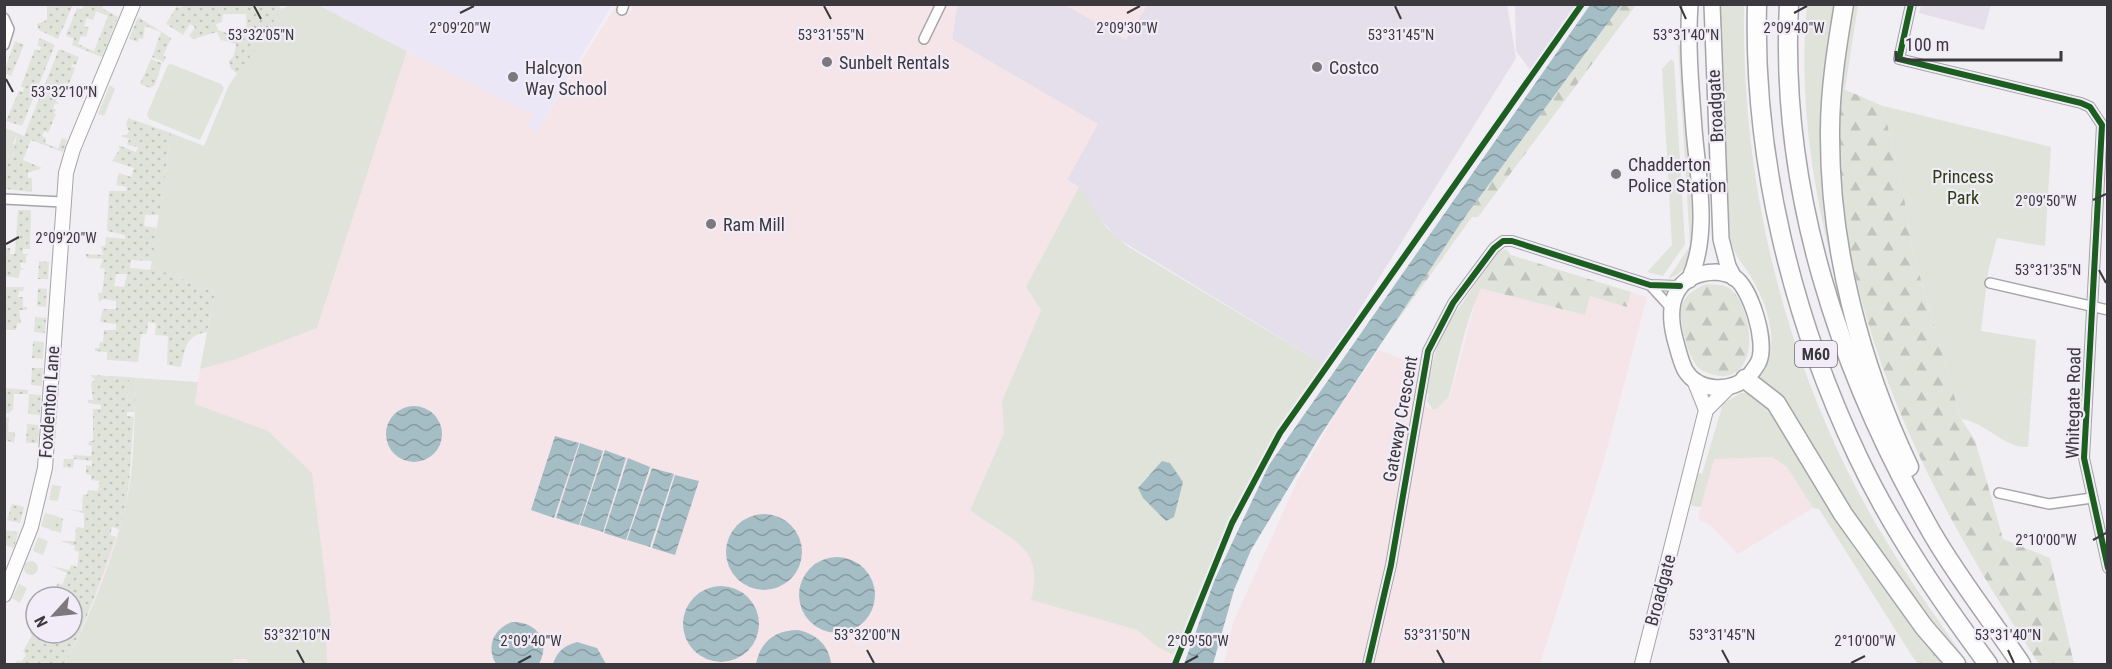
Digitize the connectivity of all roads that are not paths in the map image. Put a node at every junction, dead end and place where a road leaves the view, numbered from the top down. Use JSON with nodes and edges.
{"nodes":[{"id":1,"x":133,"y":4,"type":"edge"},
{"id":2,"x":941,"y":4,"type":"edge"},
{"id":3,"x":1690,"y":4,"type":"edge"},
{"id":4,"x":1712,"y":4,"type":"edge"},
{"id":5,"x":1757,"y":4,"type":"edge"},
{"id":6,"x":1790,"y":4,"type":"edge"},
{"id":7,"x":1844,"y":4,"type":"edge"},
{"id":8,"x":1911,"y":4,"type":"edge"},
{"id":9,"x":4,"y":18,"type":"edge"},
{"id":10,"x":924,"y":39,"type":"dead end"},
{"id":11,"x":4,"y":45,"type":"edge"},
{"id":12,"x":4,"y":199,"type":"edge"},
{"id":13,"x":62,"y":202,"type":"junction"},
{"id":14,"x":1734,"y":278,"type":"junction"},
{"id":15,"x":1685,"y":283,"type":"junction"},
{"id":16,"x":1990,"y":283,"type":"dead end"},
{"id":17,"x":1650,"y":285,"type":"junction"},
{"id":18,"x":1671,"y":308,"type":"junction"},
{"id":19,"x":2091,"y":308,"type":"junction"},
{"id":20,"x":2108,"y":309,"type":"edge"},
{"id":21,"x":1694,"y":380,"type":"junction"},
{"id":22,"x":1737,"y":382,"type":"junction"},
{"id":23,"x":1706,"y":410,"type":"junction"},
{"id":24,"x":1999,"y":493,"type":"dead end"},
{"id":25,"x":2092,"y":498,"type":"junction"},
{"id":26,"x":2108,"y":568,"type":"edge"},
{"id":27,"x":4,"y":595,"type":"edge"},
{"id":28,"x":2002,"y":637,"type":"junction"},
{"id":29,"x":1368,"y":664,"type":"edge"},
{"id":30,"x":1642,"y":664,"type":"edge"},
{"id":31,"x":1956,"y":664,"type":"edge"},
{"id":32,"x":1988,"y":664,"type":"edge"},
{"id":33,"x":2021,"y":664,"type":"edge"}],
"edges":[{"from":1,"to":13,"type":"main road","name":"Foxdenton Lane"},
{"from":2,"to":10,"type":"street"},
{"from":3,"to":15,"type":"main road","name":"Broadgate"},
{"from":4,"to":14,"type":"main road","name":"Broadgate"},
{"from":5,"to":32,"type":"highway","number":"M60"},
{"from":6,"to":28,"type":"highway","number":"M60"},
{"from":7,"to":28,"type":"highway"},
{"from":8,"to":19,"type":"street","name":"Whitegate Road"},
{"from":9,"to":11,"type":"street"},
{"from":12,"to":13,"type":"street"},
{"from":13,"to":27,"type":"main road","name":"Foxdenton Lane"},
{"from":14,"to":15,"type":"main road"},
{"from":14,"to":22,"type":"main road","name":"Broadgate"},
{"from":15,"to":17,"type":"street","name":"Gateway Crescent"},
{"from":15,"to":18,"type":"main road","name":"Broadgate"},
{"from":16,"to":19,"type":"street"},
{"from":17,"to":18,"type":"street","name":"Gateway Crescent"},
{"from":17,"to":29,"type":"street","name":"Gateway Crescent"},
{"from":18,"to":21,"type":"main road","name":"Broadgate"},
{"from":19,"to":20,"type":"street"},
{"from":19,"to":25,"type":"street","name":"Whitegate Road"},
{"from":21,"to":22,"type":"main road"},
{"from":21,"to":23,"type":"main road","name":"Broadgate"},
{"from":22,"to":23,"type":"main road","name":"Broadgate"},
{"from":22,"to":31,"type":"highway"},
{"from":23,"to":30,"type":"main road","name":"Broadgate"},
{"from":24,"to":25,"type":"street"},
{"from":25,"to":26,"type":"street","name":"Whitegate Road"},
{"from":28,"to":33,"type":"highway","number":"M60"}]}
